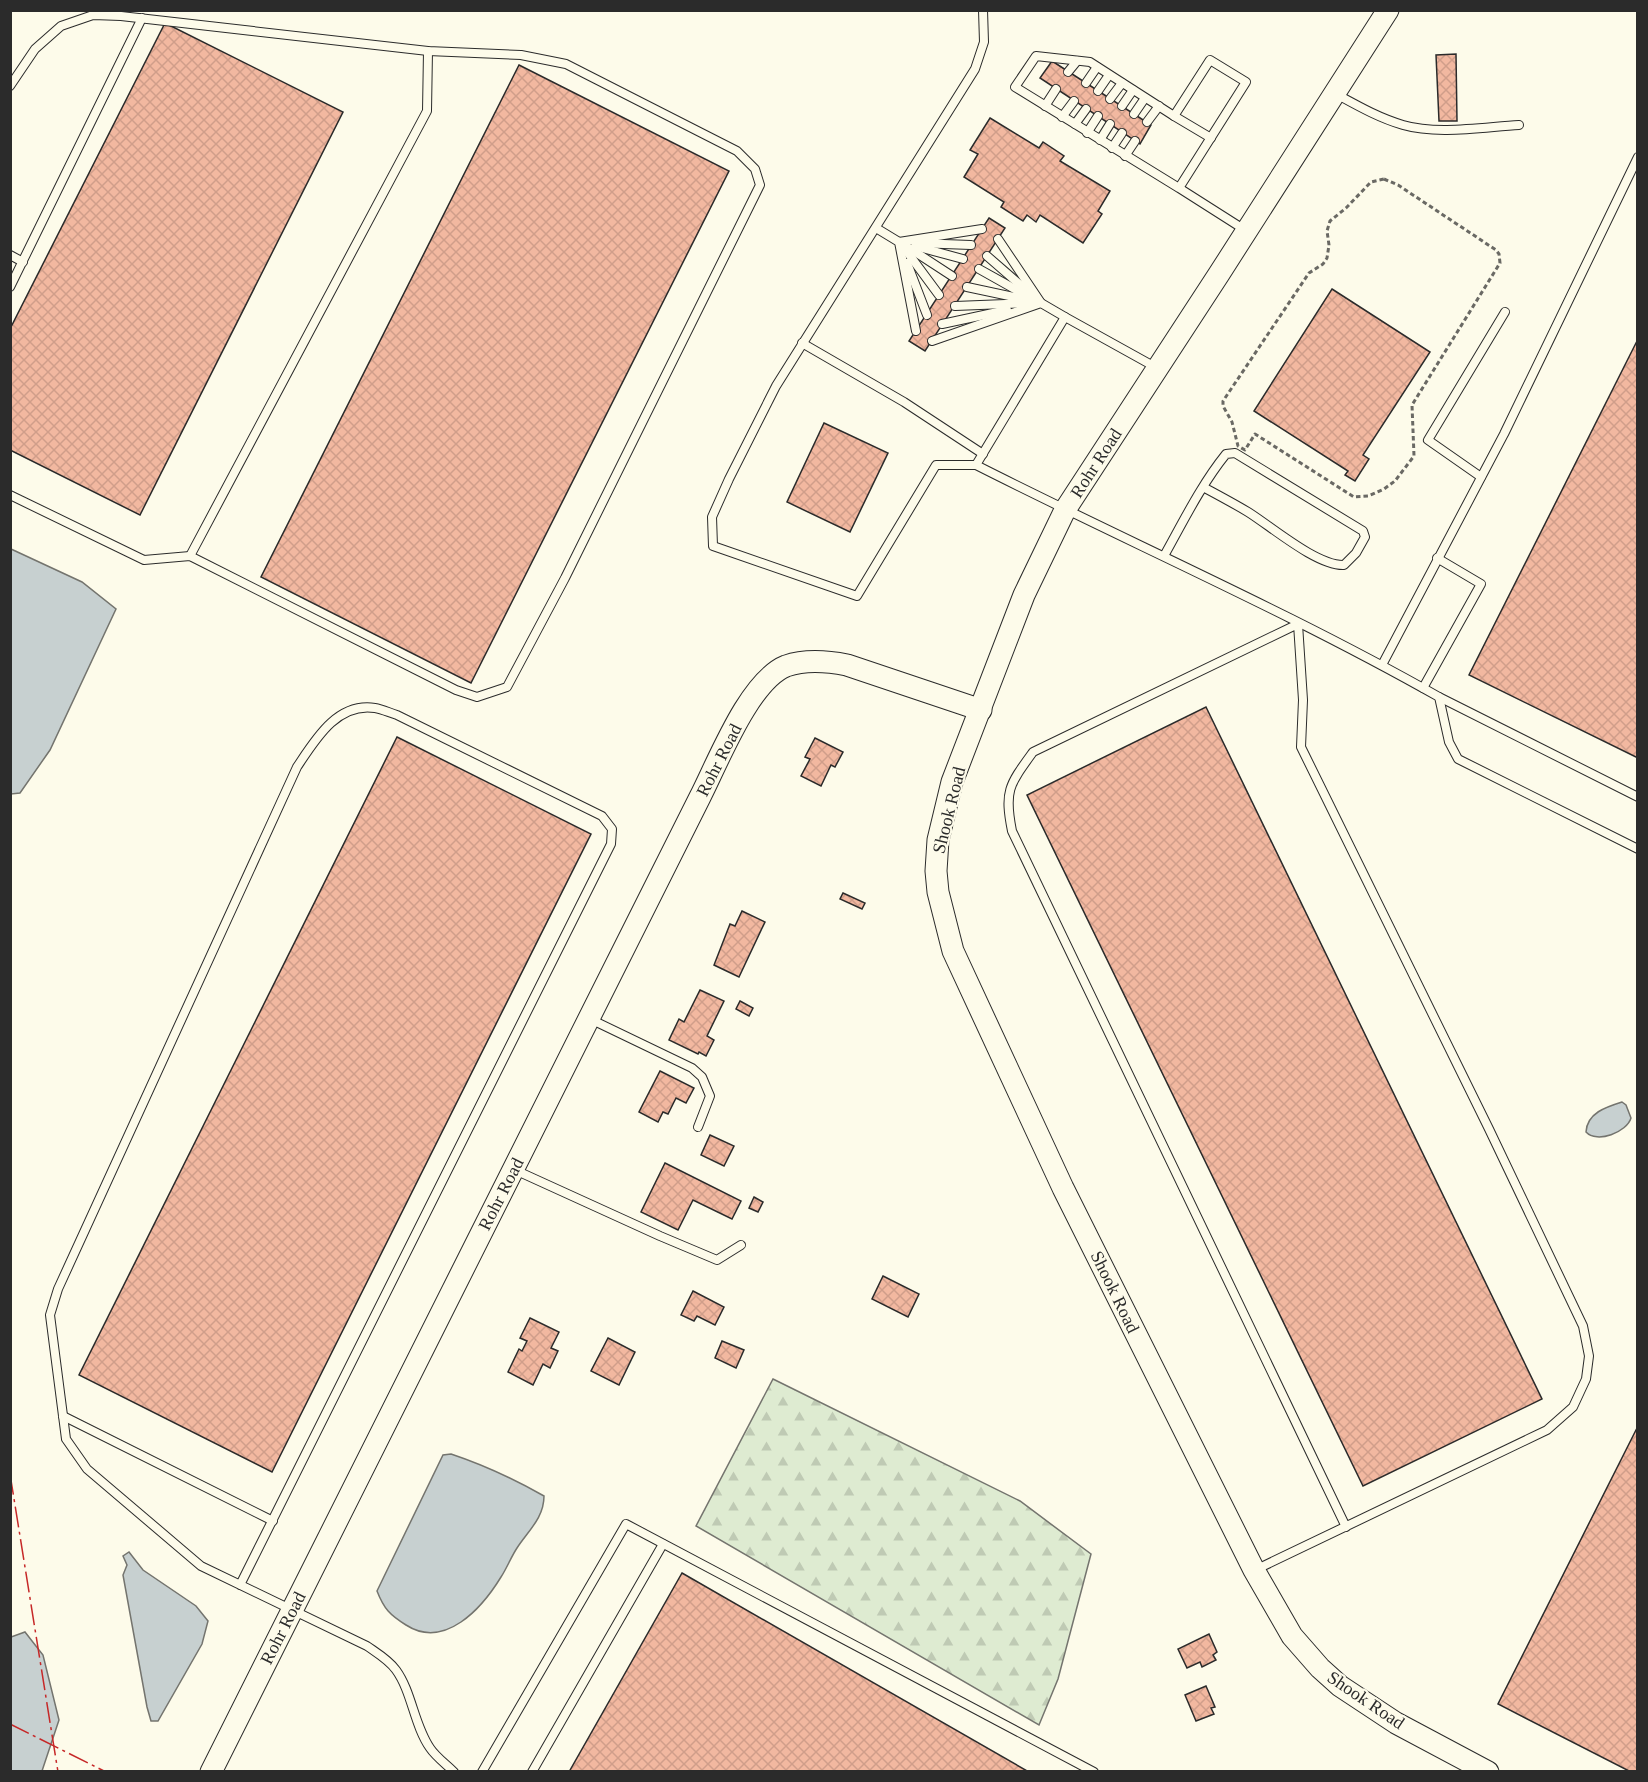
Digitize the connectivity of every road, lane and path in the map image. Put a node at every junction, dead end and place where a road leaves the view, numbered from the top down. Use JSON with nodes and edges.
{"nodes":[{"id":1,"x":983,"y":10,"type":"edge"},
{"id":2,"x":1388,"y":10,"type":"edge"},
{"id":3,"x":142,"y":18,"type":"junction"},
{"id":4,"x":428,"y":51,"type":"junction"},
{"id":5,"x":1077,"y":61,"type":"junction"},
{"id":6,"x":1097,"y":67,"type":"junction"},
{"id":7,"x":1068,"y":72,"type":"dead end"},
{"id":8,"x":1109,"y":75,"type":"junction"},
{"id":9,"x":1086,"y":83,"type":"dead end"},
{"id":10,"x":1122,"y":83,"type":"junction"},
{"id":11,"x":10,"y":86,"type":"edge"},
{"id":12,"x":1056,"y":89,"type":"dead end"},
{"id":13,"x":1133,"y":90,"type":"junction"},
{"id":14,"x":1098,"y":91,"type":"dead end"},
{"id":15,"x":1335,"y":93,"type":"junction"},
{"id":16,"x":1145,"y":98,"type":"junction"},
{"id":17,"x":1110,"y":99,"type":"dead end"},
{"id":18,"x":1074,"y":100,"type":"dead end"},
{"id":19,"x":1045,"y":106,"type":"junction"},
{"id":20,"x":1122,"y":106,"type":"dead end"},
{"id":21,"x":1159,"y":106,"type":"junction"},
{"id":22,"x":1086,"y":109,"type":"dead end"},
{"id":23,"x":1134,"y":114,"type":"dead end"},
{"id":24,"x":1098,"y":116,"type":"dead end"},
{"id":25,"x":1174,"y":116,"type":"junction"},
{"id":26,"x":1062,"y":117,"type":"junction"},
{"id":27,"x":1147,"y":122,"type":"dead end"},
{"id":28,"x":1075,"y":124,"type":"junction"},
{"id":29,"x":1110,"y":124,"type":"dead end"},
{"id":30,"x":1519,"y":125,"type":"dead end"},
{"id":31,"x":1122,"y":132,"type":"dead end"},
{"id":32,"x":1088,"y":133,"type":"junction"},
{"id":33,"x":1211,"y":138,"type":"junction"},
{"id":34,"x":1100,"y":140,"type":"junction"},
{"id":35,"x":1135,"y":141,"type":"dead end"},
{"id":36,"x":1112,"y":148,"type":"junction"},
{"id":37,"x":1125,"y":156,"type":"junction"},
{"id":38,"x":1638,"y":157,"type":"edge"},
{"id":39,"x":1179,"y":188,"type":"junction"},
{"id":40,"x":876,"y":228,"type":"junction"},
{"id":41,"x":982,"y":229,"type":"dead end"},
{"id":42,"x":1246,"y":231,"type":"junction"},
{"id":43,"x":998,"y":239,"type":"dead end"},
{"id":44,"x":899,"y":242,"type":"junction"},
{"id":45,"x":971,"y":245,"type":"dead end"},
{"id":46,"x":10,"y":255,"type":"edge"},
{"id":47,"x":987,"y":256,"type":"dead end"},
{"id":48,"x":963,"y":259,"type":"dead end"},
{"id":49,"x":23,"y":262,"type":"junction"},
{"id":50,"x":979,"y":269,"type":"dead end"},
{"id":51,"x":951,"y":276,"type":"dead end"},
{"id":52,"x":10,"y":287,"type":"edge"},
{"id":53,"x":967,"y":287,"type":"dead end"},
{"id":54,"x":939,"y":295,"type":"dead end"},
{"id":55,"x":1041,"y":303,"type":"junction"},
{"id":56,"x":955,"y":306,"type":"dead end"},
{"id":57,"x":1505,"y":312,"type":"dead end"},
{"id":58,"x":927,"y":315,"type":"dead end"},
{"id":59,"x":1065,"y":317,"type":"junction"},
{"id":60,"x":942,"y":324,"type":"dead end"},
{"id":61,"x":916,"y":331,"type":"dead end"},
{"id":62,"x":932,"y":341,"type":"dead end"},
{"id":63,"x":802,"y":343,"type":"junction"},
{"id":64,"x":1158,"y":369,"type":"junction"},
{"id":65,"x":1232,"y":422,"type":"joint"},
{"id":66,"x":983,"y":454,"type":"junction"},
{"id":67,"x":976,"y":465,"type":"junction"},
{"id":68,"x":1481,"y":477,"type":"junction"},
{"id":69,"x":1203,"y":487,"type":"junction"},
{"id":70,"x":10,"y":495,"type":"edge"},
{"id":71,"x":1065,"y":510,"type":"junction"},
{"id":72,"x":190,"y":556,"type":"junction"},
{"id":73,"x":1164,"y":556,"type":"junction"},
{"id":74,"x":1437,"y":558,"type":"junction"},
{"id":75,"x":1298,"y":624,"type":"junction"},
{"id":76,"x":1382,"y":666,"type":"junction"},
{"id":77,"x":1423,"y":688,"type":"junction"},
{"id":78,"x":1439,"y":698,"type":"junction"},
{"id":79,"x":981,"y":710,"type":"junction"},
{"id":80,"x":1638,"y":796,"type":"edge"},
{"id":81,"x":1638,"y":849,"type":"edge"},
{"id":82,"x":588,"y":1019,"type":"junction"},
{"id":83,"x":698,"y":1127,"type":"dead end"},
{"id":84,"x":513,"y":1170,"type":"junction"},
{"id":85,"x":741,"y":1245,"type":"dead end"},
{"id":86,"x":63,"y":1416,"type":"junction"},
{"id":87,"x":273,"y":1521,"type":"junction"},
{"id":88,"x":1346,"y":1527,"type":"junction"},
{"id":89,"x":663,"y":1544,"type":"junction"},
{"id":90,"x":1254,"y":1570,"type":"junction"},
{"id":91,"x":240,"y":1585,"type":"junction"},
{"id":92,"x":292,"y":1610,"type":"junction"},
{"id":93,"x":211,"y":1772,"type":"edge"},
{"id":94,"x":453,"y":1772,"type":"edge"},
{"id":95,"x":482,"y":1772,"type":"edge"},
{"id":96,"x":532,"y":1772,"type":"edge"},
{"id":97,"x":1094,"y":1772,"type":"edge"},
{"id":98,"x":1488,"y":1772,"type":"edge"}],
"edges":[{"from":1,"to":40,"type":"lane"},
{"from":2,"to":15,"type":"street","name":"Rohr Road"},
{"from":3,"to":4,"type":"lane"},
{"from":3,"to":11,"type":"lane"},
{"from":3,"to":49,"type":"lane"},
{"from":4,"to":72,"type":"lane"},
{"from":4,"to":72,"type":"lane"},
{"from":5,"to":6,"type":"lane"},
{"from":5,"to":7,"type":"lane"},
{"from":5,"to":19,"type":"lane"},
{"from":6,"to":8,"type":"lane"},
{"from":6,"to":9,"type":"lane"},
{"from":8,"to":10,"type":"lane"},
{"from":8,"to":14,"type":"lane"},
{"from":10,"to":13,"type":"lane"},
{"from":10,"to":17,"type":"lane"},
{"from":12,"to":19,"type":"lane"},
{"from":13,"to":16,"type":"lane"},
{"from":13,"to":20,"type":"lane"},
{"from":15,"to":30,"type":"lane"},
{"from":15,"to":42,"type":"street","name":"Rohr Road"},
{"from":16,"to":21,"type":"lane"},
{"from":16,"to":23,"type":"lane"},
{"from":18,"to":26,"type":"lane"},
{"from":19,"to":26,"type":"lane"},
{"from":21,"to":25,"type":"lane"},
{"from":21,"to":27,"type":"lane"},
{"from":22,"to":28,"type":"lane"},
{"from":24,"to":32,"type":"lane"},
{"from":25,"to":33,"type":"lane"},
{"from":25,"to":33,"type":"lane"},
{"from":26,"to":28,"type":"lane"},
{"from":28,"to":32,"type":"lane"},
{"from":29,"to":34,"type":"lane"},
{"from":31,"to":36,"type":"lane"},
{"from":32,"to":34,"type":"lane"},
{"from":33,"to":39,"type":"lane"},
{"from":34,"to":36,"type":"lane"},
{"from":35,"to":37,"type":"lane"},
{"from":36,"to":37,"type":"lane"},
{"from":37,"to":39,"type":"lane"},
{"from":38,"to":68,"type":"lane"},
{"from":39,"to":42,"type":"lane"},
{"from":40,"to":44,"type":"lane"},
{"from":40,"to":63,"type":"lane"},
{"from":41,"to":44,"type":"lane"},
{"from":42,"to":64,"type":"street","name":"Rohr Road"},
{"from":43,"to":55,"type":"lane"},
{"from":44,"to":45,"type":"lane"},
{"from":44,"to":48,"type":"lane"},
{"from":44,"to":51,"type":"lane"},
{"from":44,"to":54,"type":"lane"},
{"from":44,"to":58,"type":"lane"},
{"from":44,"to":61,"type":"lane"},
{"from":46,"to":49,"type":"lane"},
{"from":47,"to":55,"type":"lane"},
{"from":49,"to":52,"type":"lane"},
{"from":50,"to":55,"type":"lane"},
{"from":53,"to":55,"type":"lane"},
{"from":55,"to":56,"type":"lane"},
{"from":55,"to":59,"type":"lane"},
{"from":55,"to":60,"type":"lane"},
{"from":55,"to":62,"type":"lane"},
{"from":57,"to":68,"type":"lane"},
{"from":59,"to":64,"type":"lane"},
{"from":59,"to":66,"type":"lane"},
{"from":63,"to":66,"type":"lane"},
{"from":63,"to":67,"type":"lane"},
{"from":64,"to":71,"type":"street","name":"Rohr Road"},
{"from":65,"to":65,"type":"path"},
{"from":66,"to":67,"type":"lane"},
{"from":67,"to":71,"type":"lane"},
{"from":68,"to":74,"type":"lane"},
{"from":69,"to":69,"type":"lane"},
{"from":69,"to":73,"type":"lane"},
{"from":70,"to":72,"type":"lane"},
{"from":71,"to":73,"type":"lane"},
{"from":71,"to":79,"type":"street","name":"Rohr Road"},
{"from":73,"to":75,"type":"lane"},
{"from":74,"to":76,"type":"lane"},
{"from":74,"to":77,"type":"lane"},
{"from":75,"to":76,"type":"lane"},
{"from":75,"to":88,"type":"lane"},
{"from":75,"to":88,"type":"lane"},
{"from":76,"to":77,"type":"lane"},
{"from":77,"to":78,"type":"lane"},
{"from":78,"to":80,"type":"lane"},
{"from":78,"to":81,"type":"lane"},
{"from":79,"to":82,"type":"street","name":"Rohr Road"},
{"from":79,"to":90,"type":"street","name":"Shook Road"},
{"from":82,"to":83,"type":"lane"},
{"from":82,"to":84,"type":"street","name":"Rohr Road"},
{"from":84,"to":85,"type":"lane"},
{"from":84,"to":92,"type":"street","name":"Rohr Road"},
{"from":86,"to":87,"type":"lane"},
{"from":86,"to":87,"type":"lane"},
{"from":86,"to":91,"type":"lane"},
{"from":87,"to":91,"type":"lane"},
{"from":88,"to":90,"type":"lane"},
{"from":89,"to":95,"type":"lane"},
{"from":89,"to":96,"type":"lane"},
{"from":89,"to":97,"type":"lane"},
{"from":90,"to":98,"type":"street","name":"Shook Road"},
{"from":91,"to":92,"type":"lane"},
{"from":92,"to":93,"type":"street","name":"Rohr Road"},
{"from":92,"to":94,"type":"lane"}]}
